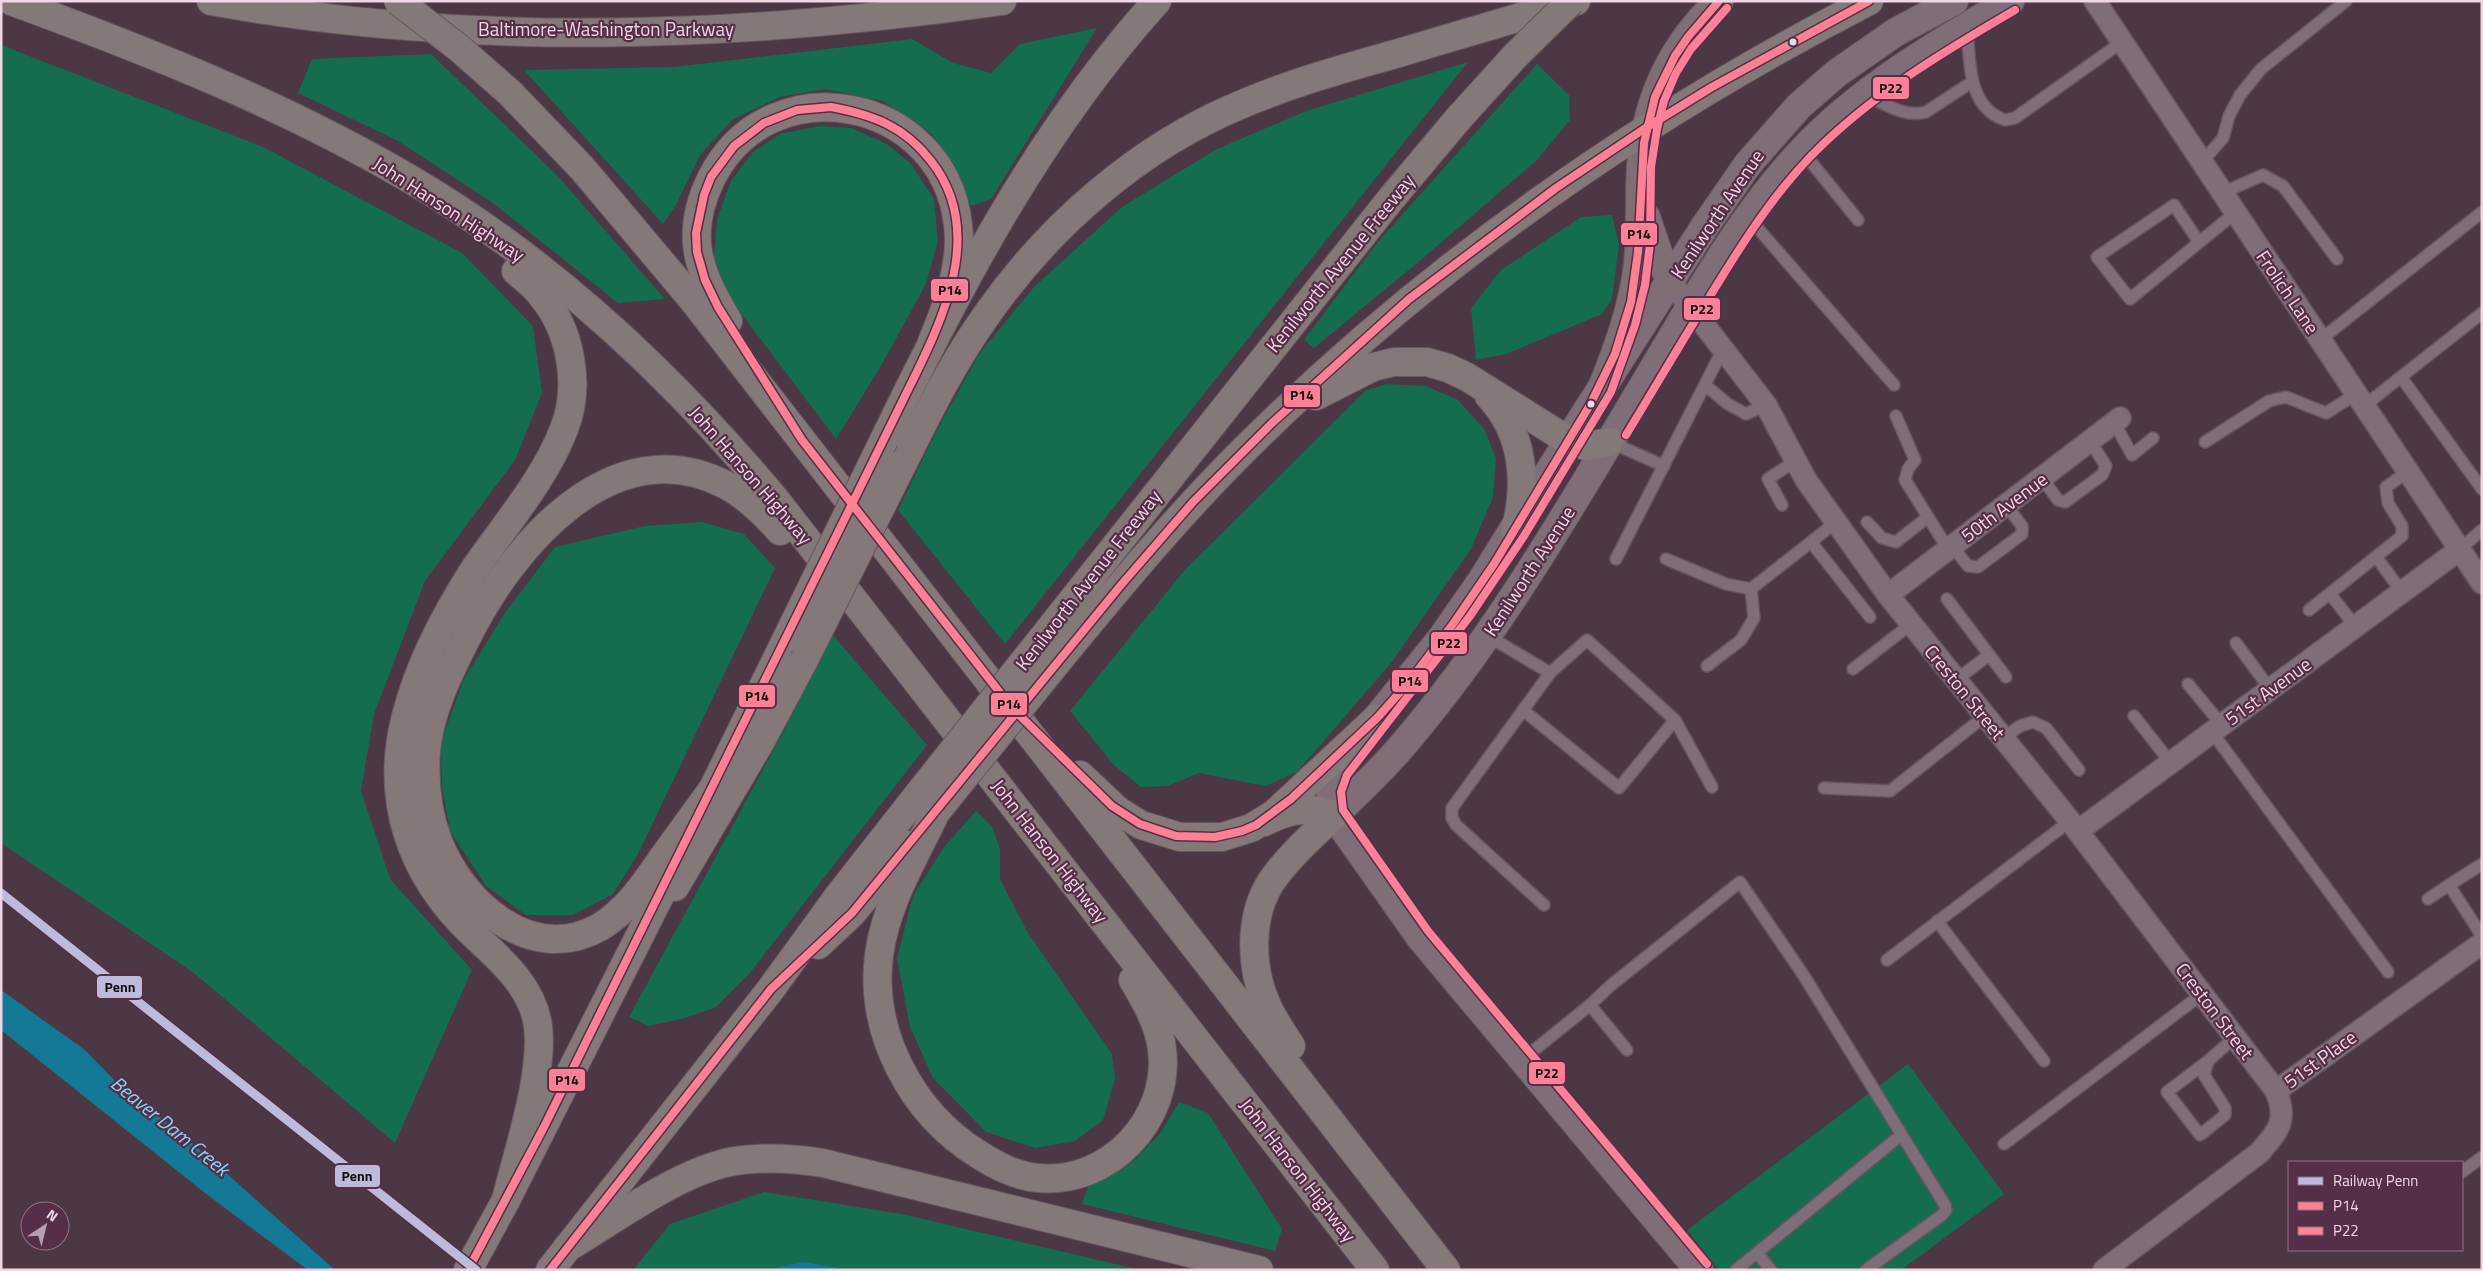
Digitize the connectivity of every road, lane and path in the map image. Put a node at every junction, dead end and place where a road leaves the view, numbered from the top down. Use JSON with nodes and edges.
{"nodes":[{"id":1,"x":11,"y":1,"type":"edge"},
{"id":2,"x":211,"y":1,"type":"edge"},
{"id":3,"x":398,"y":1,"type":"edge"},
{"id":4,"x":1002,"y":1,"type":"edge"},
{"id":5,"x":1157,"y":1,"type":"edge"},
{"id":6,"x":1571,"y":1,"type":"edge"},
{"id":7,"x":1576,"y":1,"type":"edge"},
{"id":8,"x":1720,"y":1,"type":"edge"},
{"id":9,"x":1869,"y":1,"type":"edge"},
{"id":10,"x":1954,"y":1,"type":"edge"},
{"id":11,"x":2010,"y":1,"type":"edge"},
{"id":12,"x":2095,"y":1,"type":"edge"},
{"id":13,"x":2346,"y":1,"type":"edge"},
{"id":14,"x":1967,"y":26,"type":"junction"},
{"id":15,"x":2122,"y":42,"type":"junction"},
{"id":16,"x":1972,"y":82,"type":"junction"},
{"id":17,"x":1865,"y":94,"type":"junction"},
{"id":18,"x":1647,"y":127,"type":"junction"},
{"id":19,"x":1802,"y":151,"type":"junction"},
{"id":20,"x":2202,"y":162,"type":"junction"},
{"id":21,"x":411,"y":180,"type":"junction"},
{"id":22,"x":2222,"y":192,"type":"junction"},
{"id":23,"x":1641,"y":202,"type":"junction"},
{"id":24,"x":2482,"y":212,"type":"edge"},
{"id":25,"x":2235,"y":213,"type":"junction"},
{"id":26,"x":1748,"y":218,"type":"junction"},
{"id":27,"x":1858,"y":220,"type":"dead end"},
{"id":28,"x":2199,"y":242,"type":"junction"},
{"id":29,"x":2336,"y":259,"type":"dead end"},
{"id":30,"x":1671,"y":282,"type":"junction"},
{"id":31,"x":1691,"y":307,"type":"junction"},
{"id":32,"x":2482,"y":312,"type":"edge"},
{"id":33,"x":2320,"y":340,"type":"junction"},
{"id":34,"x":932,"y":342,"type":"junction"},
{"id":35,"x":1724,"y":349,"type":"junction"},
{"id":36,"x":2401,"y":377,"type":"junction"},
{"id":37,"x":1467,"y":378,"type":"junction"},
{"id":38,"x":1704,"y":385,"type":"junction"},
{"id":39,"x":1894,"y":385,"type":"dead end"},
{"id":40,"x":1602,"y":388,"type":"junction"},
{"id":41,"x":2360,"y":400,"type":"junction"},
{"id":42,"x":1766,"y":405,"type":"junction"},
{"id":43,"x":1896,"y":416,"type":"dead end"},
{"id":44,"x":2117,"y":420,"type":"joint"},
{"id":45,"x":1272,"y":422,"type":"junction"},
{"id":46,"x":799,"y":435,"type":"junction"},
{"id":47,"x":2154,"y":438,"type":"dead end"},
{"id":48,"x":1569,"y":440,"type":"junction"},
{"id":49,"x":2090,"y":441,"type":"junction"},
{"id":50,"x":1610,"y":442,"type":"junction"},
{"id":51,"x":2206,"y":442,"type":"dead end"},
{"id":52,"x":1795,"y":461,"type":"junction"},
{"id":53,"x":1664,"y":466,"type":"junction"},
{"id":54,"x":2408,"y":472,"type":"junction"},
{"id":55,"x":2042,"y":478,"type":"junction"},
{"id":56,"x":2482,"y":489,"type":"edge"},
{"id":57,"x":1782,"y":505,"type":"dead end"},
{"id":58,"x":2006,"y":505,"type":"junction"},
{"id":59,"x":1928,"y":517,"type":"junction"},
{"id":60,"x":1867,"y":522,"type":"dead end"},
{"id":61,"x":1835,"y":523,"type":"junction"},
{"id":62,"x":2482,"y":530,"type":"edge"},
{"id":63,"x":1514,"y":531,"type":"junction"},
{"id":64,"x":1811,"y":542,"type":"junction"},
{"id":65,"x":1950,"y":548,"type":"junction"},
{"id":66,"x":2459,"y":550,"type":"junction"},
{"id":67,"x":2377,"y":558,"type":"junction"},
{"id":68,"x":1616,"y":559,"type":"dead end"},
{"id":69,"x":1666,"y":559,"type":"dead end"},
{"id":70,"x":2482,"y":583,"type":"edge"},
{"id":71,"x":1751,"y":589,"type":"junction"},
{"id":72,"x":2402,"y":592,"type":"junction"},
{"id":73,"x":2330,"y":594,"type":"junction"},
{"id":74,"x":1888,"y":595,"type":"junction"},
{"id":75,"x":1947,"y":599,"type":"dead end"},
{"id":76,"x":2309,"y":610,"type":"dead end"},
{"id":77,"x":1870,"y":617,"type":"dead end"},
{"id":78,"x":1911,"y":624,"type":"junction"},
{"id":79,"x":2355,"y":626,"type":"junction"},
{"id":80,"x":1488,"y":636,"type":"junction"},
{"id":81,"x":2236,"y":643,"type":"dead end"},
{"id":82,"x":896,"y":653,"type":"junction"},
{"id":83,"x":1989,"y":655,"type":"junction"},
{"id":84,"x":1707,"y":666,"type":"dead end"},
{"id":85,"x":1853,"y":669,"type":"dead end"},
{"id":86,"x":1550,"y":673,"type":"junction"},
{"id":87,"x":2006,"y":677,"type":"dead end"},
{"id":88,"x":1956,"y":680,"type":"junction"},
{"id":89,"x":2188,"y":684,"type":"dead end"},
{"id":90,"x":2270,"y":689,"type":"junction"},
{"id":91,"x":1010,"y":706,"type":"junction"},
{"id":92,"x":1523,"y":710,"type":"junction"},
{"id":93,"x":1985,"y":716,"type":"junction"},
{"id":94,"x":2134,"y":716,"type":"dead end"},
{"id":95,"x":1376,"y":719,"type":"junction"},
{"id":96,"x":1675,"y":720,"type":"junction"},
{"id":97,"x":2217,"y":728,"type":"junction"},
{"id":98,"x":2003,"y":738,"type":"junction"},
{"id":99,"x":2171,"y":763,"type":"junction"},
{"id":100,"x":2079,"y":770,"type":"dead end"},
{"id":101,"x":715,"y":786,"type":"junction"},
{"id":102,"x":1712,"y":787,"type":"dead end"},
{"id":103,"x":1824,"y":788,"type":"dead end"},
{"id":104,"x":929,"y":801,"type":"junction"},
{"id":105,"x":1334,"y":815,"type":"junction"},
{"id":106,"x":1264,"y":822,"type":"junction"},
{"id":107,"x":2074,"y":826,"type":"junction"},
{"id":108,"x":2482,"y":864,"type":"edge"},
{"id":109,"x":2449,"y":885,"type":"junction"},
{"id":110,"x":1080,"y":890,"type":"junction"},
{"id":111,"x":2428,"y":899,"type":"dead end"},
{"id":112,"x":1544,"y":906,"type":"dead end"},
{"id":113,"x":1937,"y":921,"type":"junction"},
{"id":114,"x":2482,"y":936,"type":"edge"},
{"id":115,"x":2482,"y":943,"type":"edge"},
{"id":116,"x":1887,"y":960,"type":"dead end"},
{"id":117,"x":2388,"y":972,"type":"dead end"},
{"id":118,"x":2202,"y":994,"type":"junction"},
{"id":119,"x":1590,"y":1005,"type":"junction"},
{"id":120,"x":601,"y":1011,"type":"junction"},
{"id":121,"x":2235,"y":1037,"type":"junction"},
{"id":122,"x":1627,"y":1050,"type":"dead end"},
{"id":123,"x":1523,"y":1059,"type":"junction"},
{"id":124,"x":2044,"y":1061,"type":"dead end"},
{"id":125,"x":2208,"y":1061,"type":"junction"},
{"id":126,"x":2276,"y":1091,"type":"junction"},
{"id":127,"x":1901,"y":1135,"type":"junction"},
{"id":128,"x":2004,"y":1144,"type":"dead end"},
{"id":129,"x":1354,"y":1152,"type":"junction"},
{"id":130,"x":2482,"y":1157,"type":"edge"},
{"id":131,"x":2463,"y":1171,"type":"edge"},
{"id":132,"x":506,"y":1200,"type":"junction"},
{"id":133,"x":567,"y":1248,"type":"junction"},
{"id":134,"x":1757,"y":1253,"type":"junction"},
{"id":135,"x":468,"y":1270,"type":"edge"},
{"id":136,"x":550,"y":1270,"type":"edge"},
{"id":137,"x":1259,"y":1270,"type":"edge"},
{"id":138,"x":1376,"y":1270,"type":"edge"},
{"id":139,"x":1446,"y":1270,"type":"edge"},
{"id":140,"x":1699,"y":1270,"type":"edge"},
{"id":141,"x":1736,"y":1270,"type":"edge"},
{"id":142,"x":1771,"y":1270,"type":"edge"},
{"id":143,"x":1866,"y":1270,"type":"edge"},
{"id":144,"x":2104,"y":1270,"type":"edge"}],
"edges":[{"from":1,"to":21,"type":"highway","name":"John Hanson Highway"},
{"from":2,"to":4,"type":"highway","name":"Baltimore-Washington Parkway"},
{"from":3,"to":46,"type":"highway","bridge":true},
{"from":5,"to":34,"type":"highway"},
{"from":6,"to":104,"type":"highway","name":"Kenilworth Avenue Freeway","bridge":true},
{"from":7,"to":120,"type":"highway","bridge":true},
{"from":8,"to":18,"type":"main road"},
{"from":9,"to":18,"type":"highway"},
{"from":10,"to":30,"type":"main road","name":"Kenilworth Avenue"},
{"from":11,"to":14,"type":"main road","name":"Kenilworth Avenue"},
{"from":12,"to":15,"type":"street","name":"Frolich Lane"},
{"from":13,"to":20,"type":"lane"},
{"from":14,"to":16,"type":"lane"},
{"from":14,"to":17,"type":"main road","name":"Kenilworth Avenue"},
{"from":15,"to":16,"type":"lane"},
{"from":15,"to":20,"type":"street","name":"Frolich Lane"},
{"from":16,"to":17,"type":"lane"},
{"from":17,"to":19,"type":"main road","name":"Kenilworth Avenue"},
{"from":18,"to":23,"type":"main road"},
{"from":18,"to":45,"type":"highway"},
{"from":19,"to":26,"type":"main road","name":"Kenilworth Avenue"},
{"from":19,"to":27,"type":"lane"},
{"from":20,"to":22,"type":"street","name":"Frolich Lane"},
{"from":21,"to":82,"type":"highway","name":"John Hanson Highway"},
{"from":21,"to":132,"type":"highway"},
{"from":22,"to":25,"type":"street","name":"Frolich Lane"},
{"from":22,"to":29,"type":"lane"},
{"from":23,"to":30,"type":"main road"},
{"from":23,"to":40,"type":"main road"},
{"from":24,"to":33,"type":"lane"},
{"from":25,"to":28,"type":"lane"},
{"from":25,"to":33,"type":"street","name":"Frolich Lane"},
{"from":26,"to":31,"type":"main road","name":"Kenilworth Avenue"},
{"from":26,"to":39,"type":"lane"},
{"from":28,"to":28,"type":"lane"},
{"from":30,"to":31,"type":"street","name":"Creston Street"},
{"from":30,"to":40,"type":"main road","name":"Kenilworth Avenue"},
{"from":31,"to":35,"type":"street","name":"Creston Street"},
{"from":31,"to":50,"type":"main road","name":"Kenilworth Avenue"},
{"from":32,"to":36,"type":"lane"},
{"from":33,"to":41,"type":"street","name":"Frolich Lane"},
{"from":34,"to":46,"type":"highway"},
{"from":34,"to":101,"type":"highway","bridge":true},
{"from":35,"to":38,"type":"lane"},
{"from":35,"to":42,"type":"street","name":"Creston Street"},
{"from":36,"to":41,"type":"lane"},
{"from":36,"to":56,"type":"lane"},
{"from":37,"to":45,"type":"highway"},
{"from":37,"to":48,"type":"highway"},
{"from":37,"to":63,"type":"highway"},
{"from":38,"to":42,"type":"lane"},
{"from":38,"to":53,"type":"lane"},
{"from":40,"to":48,"type":"main road","name":"Kenilworth Avenue"},
{"from":41,"to":51,"type":"lane"},
{"from":41,"to":54,"type":"street","name":"Frolich Lane"},
{"from":42,"to":52,"type":"street","name":"Creston Street"},
{"from":43,"to":59,"type":"lane"},
{"from":44,"to":47,"type":"lane"},
{"from":44,"to":49,"type":"street","name":"50th Avenue"},
{"from":45,"to":104,"type":"highway","bridge":true},
{"from":46,"to":91,"type":"highway"},
{"from":48,"to":50,"type":"highway"},
{"from":48,"to":63,"type":"main road","name":"Kenilworth Avenue"},
{"from":49,"to":55,"type":"street","name":"50th Avenue"},
{"from":49,"to":55,"type":"lane"},
{"from":50,"to":53,"type":"lane"},
{"from":50,"to":80,"type":"main road","name":"Kenilworth Avenue"},
{"from":52,"to":57,"type":"lane"},
{"from":52,"to":61,"type":"street","name":"Creston Street"},
{"from":53,"to":68,"type":"lane"},
{"from":54,"to":66,"type":"street","name":"Frolich Lane"},
{"from":54,"to":67,"type":"lane"},
{"from":55,"to":58,"type":"street","name":"50th Avenue"},
{"from":58,"to":65,"type":"street","name":"50th Avenue"},
{"from":58,"to":65,"type":"lane"},
{"from":59,"to":60,"type":"lane"},
{"from":59,"to":65,"type":"lane"},
{"from":61,"to":64,"type":"lane"},
{"from":61,"to":74,"type":"street","name":"Creston Street"},
{"from":62,"to":66,"type":"lane"},
{"from":63,"to":95,"type":"main road","name":"Kenilworth Avenue"},
{"from":64,"to":71,"type":"lane"},
{"from":64,"to":77,"type":"lane"},
{"from":65,"to":74,"type":"street","name":"50th Avenue"},
{"from":66,"to":70,"type":"street","name":"Frolich Lane"},
{"from":66,"to":72,"type":"street","name":"51st Avenue"},
{"from":67,"to":72,"type":"lane"},
{"from":67,"to":73,"type":"lane"},
{"from":69,"to":71,"type":"lane"},
{"from":71,"to":84,"type":"lane"},
{"from":72,"to":79,"type":"street","name":"51st Avenue"},
{"from":73,"to":76,"type":"lane"},
{"from":73,"to":79,"type":"lane"},
{"from":74,"to":78,"type":"street","name":"Creston Street"},
{"from":75,"to":83,"type":"lane"},
{"from":78,"to":85,"type":"lane"},
{"from":78,"to":88,"type":"street","name":"Creston Street"},
{"from":79,"to":90,"type":"street","name":"51st Avenue"},
{"from":80,"to":86,"type":"lane"},
{"from":80,"to":105,"type":"main road","name":"Kenilworth Avenue"},
{"from":81,"to":90,"type":"lane"},
{"from":82,"to":101,"type":"highway"},
{"from":82,"to":110,"type":"highway","name":"John Hanson Highway"},
{"from":83,"to":87,"type":"lane"},
{"from":83,"to":88,"type":"lane"},
{"from":86,"to":92,"type":"lane"},
{"from":86,"to":96,"type":"lane"},
{"from":88,"to":93,"type":"street","name":"Creston Street"},
{"from":89,"to":97,"type":"lane"},
{"from":90,"to":97,"type":"street","name":"51st Avenue"},
{"from":91,"to":106,"type":"highway"},
{"from":91,"to":129,"type":"highway"},
{"from":92,"to":96,"type":"lane"},
{"from":92,"to":112,"type":"lane"},
{"from":93,"to":98,"type":"street","name":"Creston Street"},
{"from":93,"to":103,"type":"lane"},
{"from":94,"to":99,"type":"lane"},
{"from":95,"to":105,"type":"main road","name":"Kenilworth Avenue"},
{"from":95,"to":106,"type":"highway"},
{"from":96,"to":102,"type":"lane"},
{"from":97,"to":99,"type":"street","name":"51st Avenue"},
{"from":97,"to":117,"type":"lane"},
{"from":98,"to":100,"type":"lane"},
{"from":98,"to":107,"type":"street","name":"Creston Street"},
{"from":99,"to":107,"type":"street","name":"51st Avenue"},
{"from":101,"to":120,"type":"highway"},
{"from":104,"to":110,"type":"highway"},
{"from":104,"to":133,"type":"highway","name":"Kenilworth Avenue Freeway"},
{"from":105,"to":106,"type":"highway"},
{"from":105,"to":123,"type":"main road"},
{"from":105,"to":129,"type":"highway"},
{"from":107,"to":113,"type":"lane"},
{"from":107,"to":118,"type":"street","name":"Creston Street"},
{"from":108,"to":109,"type":"lane"},
{"from":109,"to":111,"type":"lane"},
{"from":109,"to":114,"type":"lane"},
{"from":110,"to":138,"type":"highway","name":"John Hanson Highway"},
{"from":113,"to":116,"type":"lane"},
{"from":113,"to":124,"type":"lane"},
{"from":115,"to":126,"type":"street","name":"51st Place"},
{"from":118,"to":121,"type":"street","name":"Creston Street"},
{"from":118,"to":128,"type":"lane"},
{"from":119,"to":122,"type":"lane"},
{"from":119,"to":123,"type":"lane"},
{"from":119,"to":127,"type":"lane"},
{"from":120,"to":132,"type":"highway"},
{"from":121,"to":125,"type":"lane"},
{"from":121,"to":126,"type":"street","name":"Creston Street"},
{"from":123,"to":140,"type":"main road"},
{"from":125,"to":125,"type":"lane"},
{"from":126,"to":144,"type":"street","name":"51st Place"},
{"from":127,"to":134,"type":"lane"},
{"from":127,"to":143,"type":"lane"},
{"from":129,"to":139,"type":"highway"},
{"from":130,"to":131,"type":"lane"},
{"from":132,"to":135,"type":"highway"},
{"from":133,"to":136,"type":"highway","name":"Kenilworth Avenue Freeway"},
{"from":133,"to":137,"type":"highway"},
{"from":134,"to":141,"type":"lane"},
{"from":134,"to":142,"type":"lane"}]}
